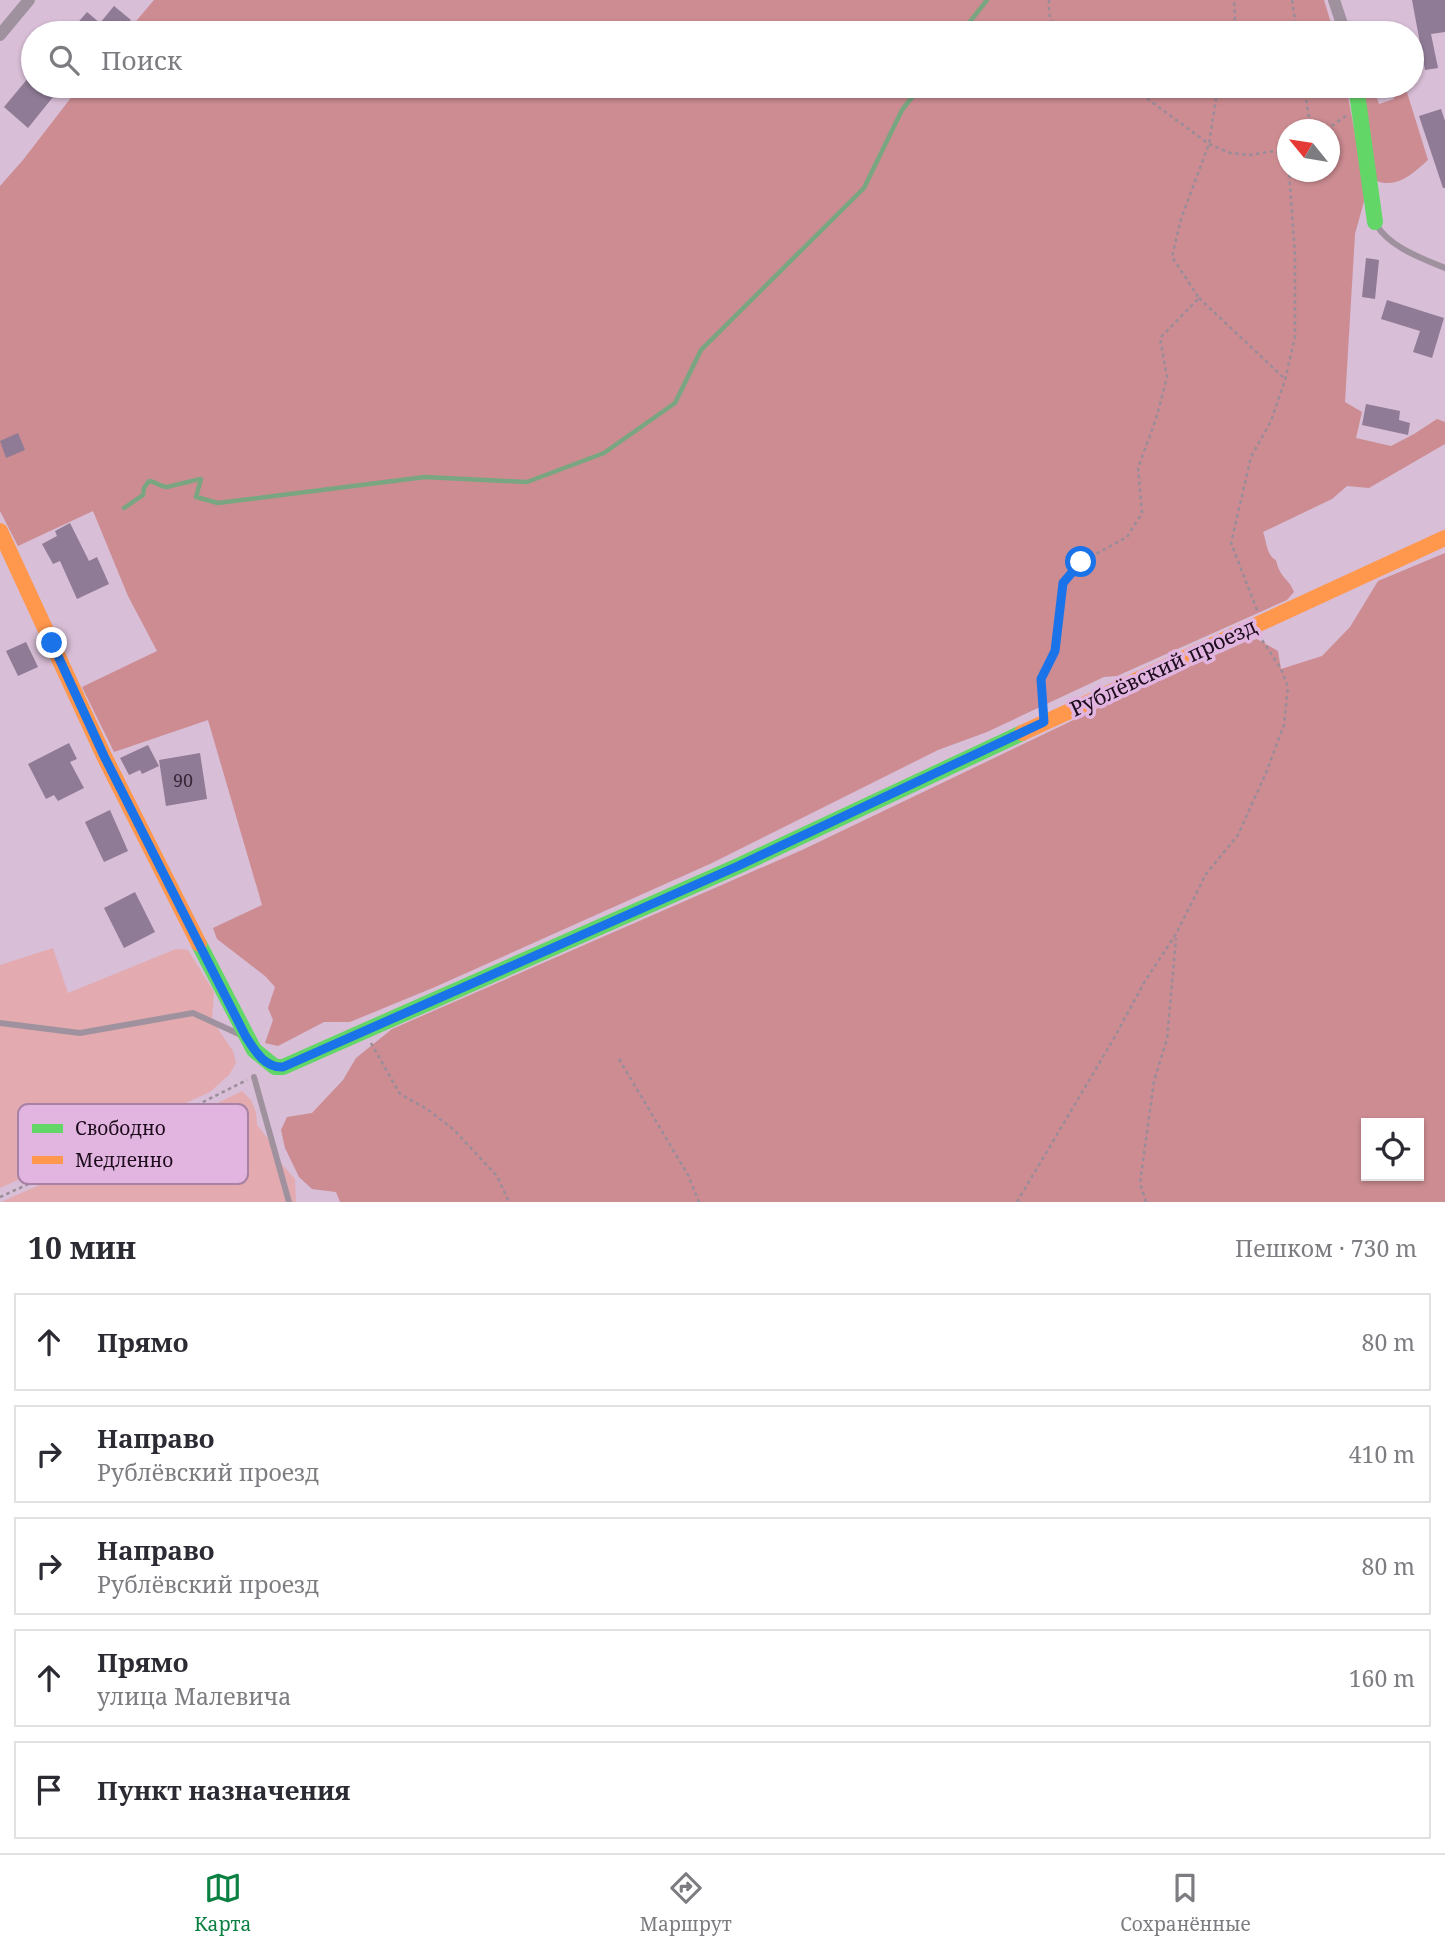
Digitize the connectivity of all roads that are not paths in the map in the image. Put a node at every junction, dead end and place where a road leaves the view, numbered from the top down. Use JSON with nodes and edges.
{"nodes":[{"id":1,"x":29,"y":0,"type":"edge"},
{"id":2,"x":1334,"y":0,"type":"edge"},
{"id":3,"x":1341,"y":21,"type":"edge"},
{"id":4,"x":0,"y":35,"type":"edge"},
{"id":5,"x":1358,"y":98,"type":"edge"},
{"id":6,"x":1375,"y":222,"type":"joint"},
{"id":7,"x":1445,"y":268,"type":"edge"},
{"id":8,"x":0,"y":531,"type":"edge"},
{"id":9,"x":1445,"y":538,"type":"edge"},
{"id":10,"x":0,"y":1023,"type":"edge"},
{"id":11,"x":246,"y":1037,"type":"junction"},
{"id":12,"x":254,"y":1077,"type":"road end"},
{"id":13,"x":289,"y":1202,"type":"edge"}],
"edges":[{"from":1,"to":4,"type":"street"},
{"from":2,"to":3,"type":"street"},
{"from":5,"to":6,"type":"street"},
{"from":6,"to":7,"type":"lane"},
{"from":8,"to":11,"type":"street","name":"Рублёвский проезд"},
{"from":9,"to":11,"type":"street","name":"Рублёвский проезд"},
{"from":10,"to":11,"type":"lane"},
{"from":12,"to":13,"type":"lane"}]}
